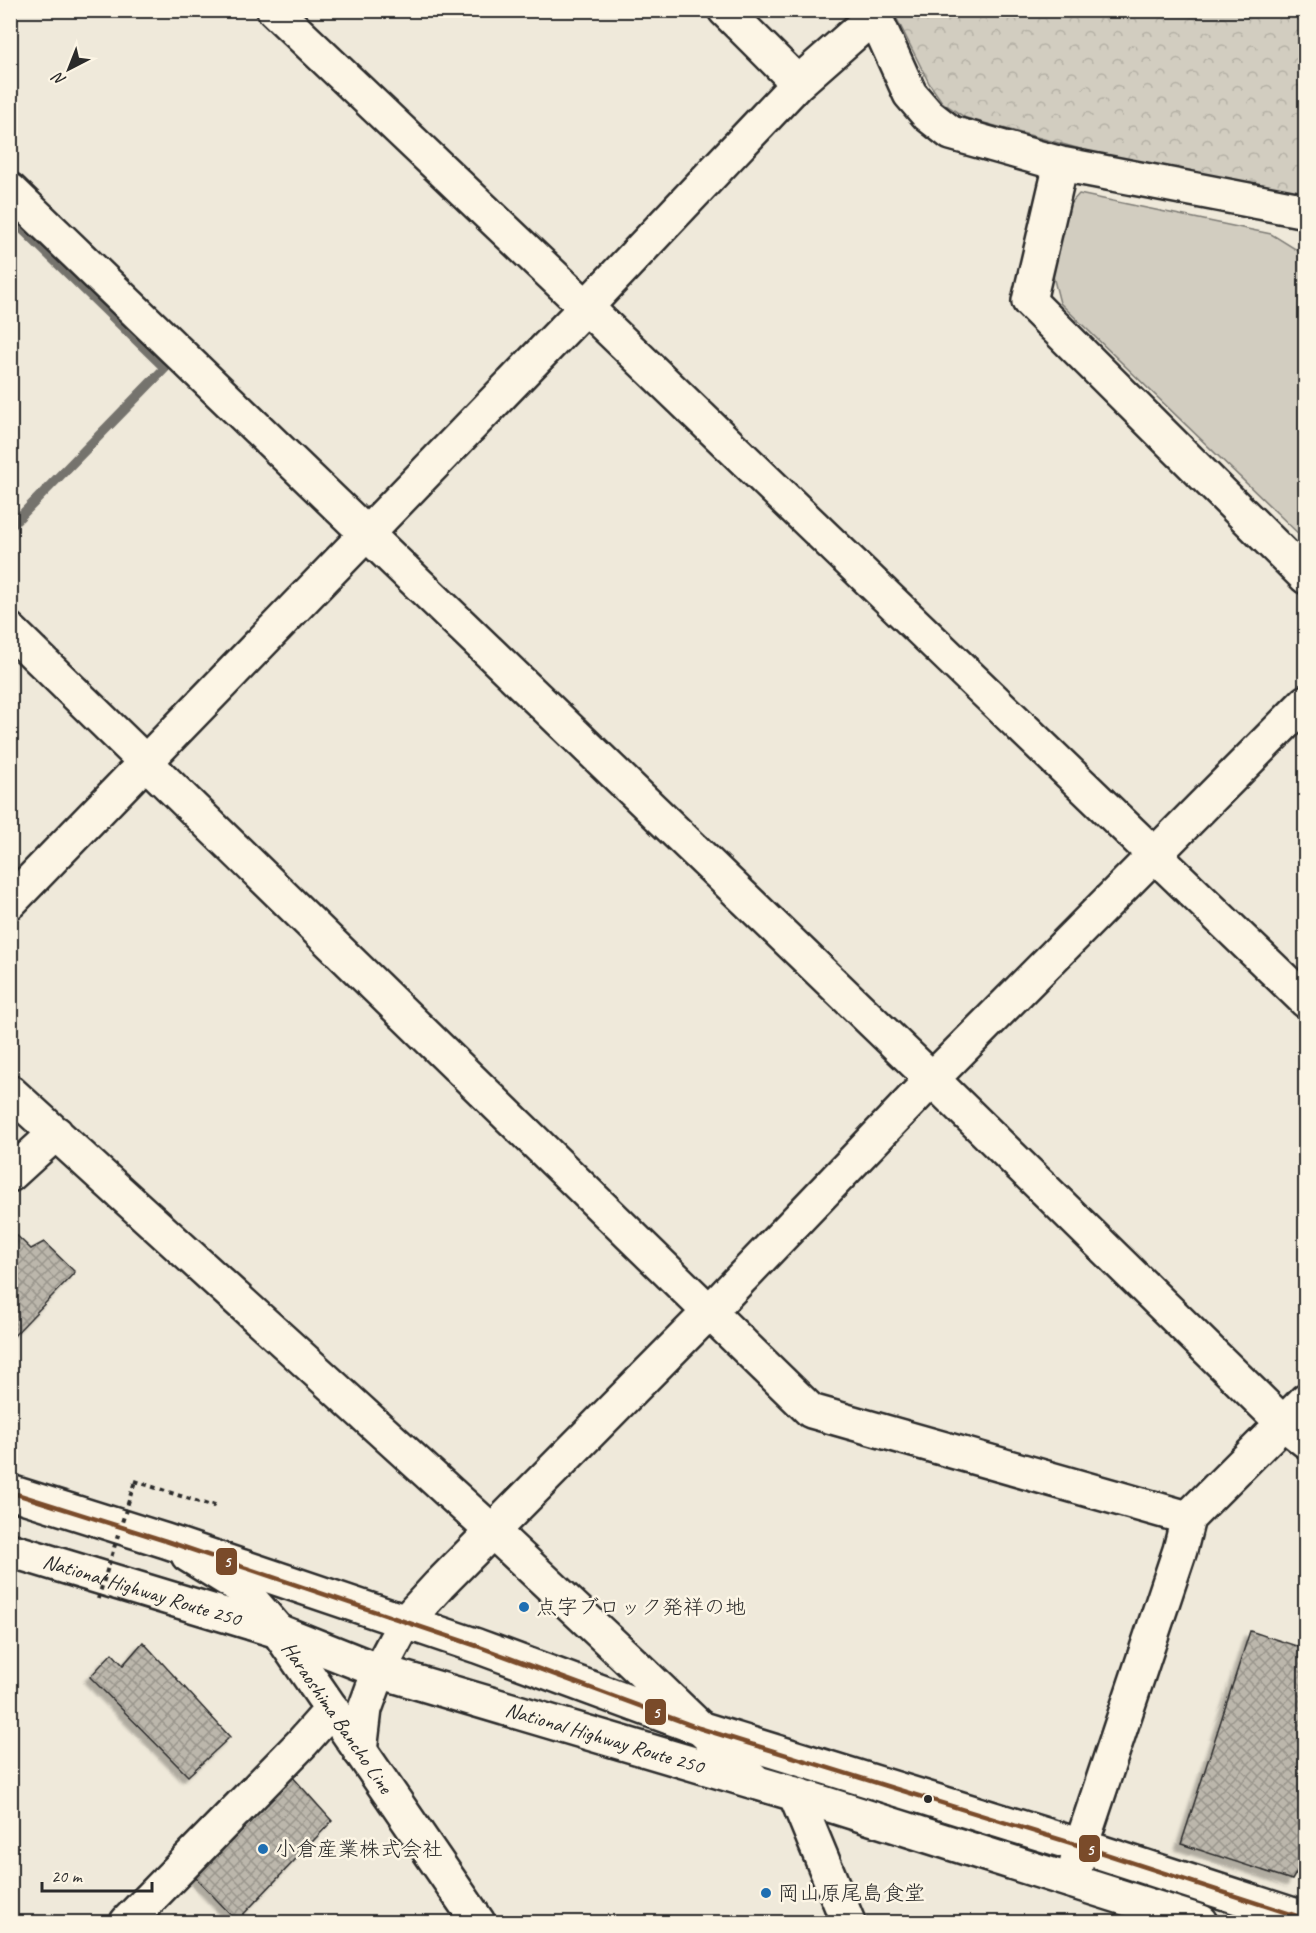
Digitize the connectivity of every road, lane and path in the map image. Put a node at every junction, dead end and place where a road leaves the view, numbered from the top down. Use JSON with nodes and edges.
{"nodes":[{"id":1,"x":274,"y":10,"type":"edge"},
{"id":2,"x":725,"y":10,"type":"edge"},
{"id":3,"x":873,"y":14,"type":"edge"},
{"id":4,"x":798,"y":83,"type":"junction"},
{"id":5,"x":1061,"y":164,"type":"junction"},
{"id":6,"x":10,"y":190,"type":"edge"},
{"id":7,"x":1305,"y":211,"type":"edge"},
{"id":8,"x":586,"y":307,"type":"junction"},
{"id":9,"x":366,"y":533,"type":"junction"},
{"id":10,"x":1305,"y":577,"type":"edge"},
{"id":11,"x":10,"y":630,"type":"edge"},
{"id":12,"x":1305,"y":702,"type":"edge"},
{"id":13,"x":145,"y":763,"type":"junction"},
{"id":14,"x":1155,"y":856,"type":"junction"},
{"id":15,"x":10,"y":902,"type":"edge"},
{"id":16,"x":1305,"y":1001,"type":"edge"},
{"id":17,"x":932,"y":1079,"type":"junction"},
{"id":18,"x":10,"y":1092,"type":"edge"},
{"id":19,"x":56,"y":1133,"type":"junction"},
{"id":20,"x":10,"y":1175,"type":"edge"},
{"id":21,"x":710,"y":1311,"type":"junction"},
{"id":22,"x":1298,"y":1421,"type":"edge"},
{"id":23,"x":10,"y":1492,"type":"edge"},
{"id":24,"x":215,"y":1498,"type":"dead end"},
{"id":25,"x":1188,"y":1518,"type":"junction"},
{"id":26,"x":494,"y":1534,"type":"junction"},
{"id":27,"x":166,"y":1541,"type":"junction"},
{"id":28,"x":10,"y":1550,"type":"edge"},
{"id":29,"x":98,"y":1599,"type":"dead end"},
{"id":30,"x":405,"y":1622,"type":"junction"},
{"id":31,"x":278,"y":1631,"type":"junction"},
{"id":32,"x":380,"y":1671,"type":"junction"},
{"id":33,"x":332,"y":1709,"type":"junction"},
{"id":34,"x":699,"y":1728,"type":"junction"},
{"id":35,"x":360,"y":1751,"type":"junction"},
{"id":36,"x":756,"y":1782,"type":"junction"},
{"id":37,"x":795,"y":1794,"type":"junction"},
{"id":38,"x":1081,"y":1846,"type":"junction"},
{"id":39,"x":1072,"y":1881,"type":"junction"},
{"id":40,"x":1305,"y":1918,"type":"edge"},
{"id":41,"x":128,"y":1923,"type":"edge"},
{"id":42,"x":478,"y":1923,"type":"edge"},
{"id":43,"x":848,"y":1923,"type":"edge"},
{"id":44,"x":1201,"y":1923,"type":"edge"}],
"edges":[{"from":1,"to":8,"type":"main road"},
{"from":2,"to":4,"type":"main road"},
{"from":3,"to":4,"type":"main road"},
{"from":3,"to":5,"type":"main road"},
{"from":4,"to":8,"type":"main road"},
{"from":5,"to":7,"type":"main road"},
{"from":5,"to":10,"type":"main road"},
{"from":6,"to":9,"type":"main road"},
{"from":8,"to":9,"type":"main road"},
{"from":8,"to":14,"type":"main road"},
{"from":9,"to":13,"type":"main road"},
{"from":9,"to":17,"type":"main road"},
{"from":11,"to":13,"type":"main road"},
{"from":12,"to":14,"type":"main road"},
{"from":13,"to":15,"type":"main road"},
{"from":13,"to":21,"type":"main road"},
{"from":14,"to":16,"type":"main road"},
{"from":14,"to":17,"type":"main road"},
{"from":17,"to":21,"type":"main road"},
{"from":17,"to":22,"type":"main road"},
{"from":18,"to":19,"type":"main road"},
{"from":19,"to":20,"type":"main road"},
{"from":19,"to":26,"type":"main road"},
{"from":21,"to":25,"type":"main road"},
{"from":21,"to":26,"type":"main road"},
{"from":22,"to":25,"type":"main road"},
{"from":23,"to":27,"type":"main road","name":"National Highway Route 250"},
{"from":24,"to":29,"type":"path","bridge":true},
{"from":25,"to":38,"type":"main road"},
{"from":26,"to":30,"type":"main road"},
{"from":26,"to":34,"type":"main road"},
{"from":27,"to":30,"type":"main road","name":"National Highway Route 250"},
{"from":27,"to":31,"type":"main road","name":"Haraoshima Bancho Line"},
{"from":28,"to":31,"type":"main road","name":"National Highway Route 250"},
{"from":30,"to":32,"type":"main road"},
{"from":30,"to":34,"type":"main road","name":"National Highway Route 250"},
{"from":31,"to":32,"type":"main road","name":"National Highway Route 250"},
{"from":31,"to":33,"type":"main road","name":"Haraoshima Bancho Line"},
{"from":32,"to":35,"type":"main road"},
{"from":32,"to":36,"type":"main road","name":"National Highway Route 250"},
{"from":33,"to":35,"type":"main road","name":"Haraoshima Bancho Line"},
{"from":33,"to":41,"type":"main road"},
{"from":34,"to":36,"type":"main road"},
{"from":34,"to":38,"type":"main road","name":"National Highway Route 250"},
{"from":35,"to":42,"type":"main road","name":"Haraoshima Bancho Line"},
{"from":36,"to":37,"type":"main road","name":"National Highway Route 250"},
{"from":37,"to":39,"type":"main road","name":"National Highway Route 250"},
{"from":37,"to":43,"type":"main road"},
{"from":38,"to":39,"type":"main road"},
{"from":38,"to":40,"type":"main road","name":"National Highway Route 250"},
{"from":39,"to":44,"type":"main road","name":"National Highway Route 250"}]}
